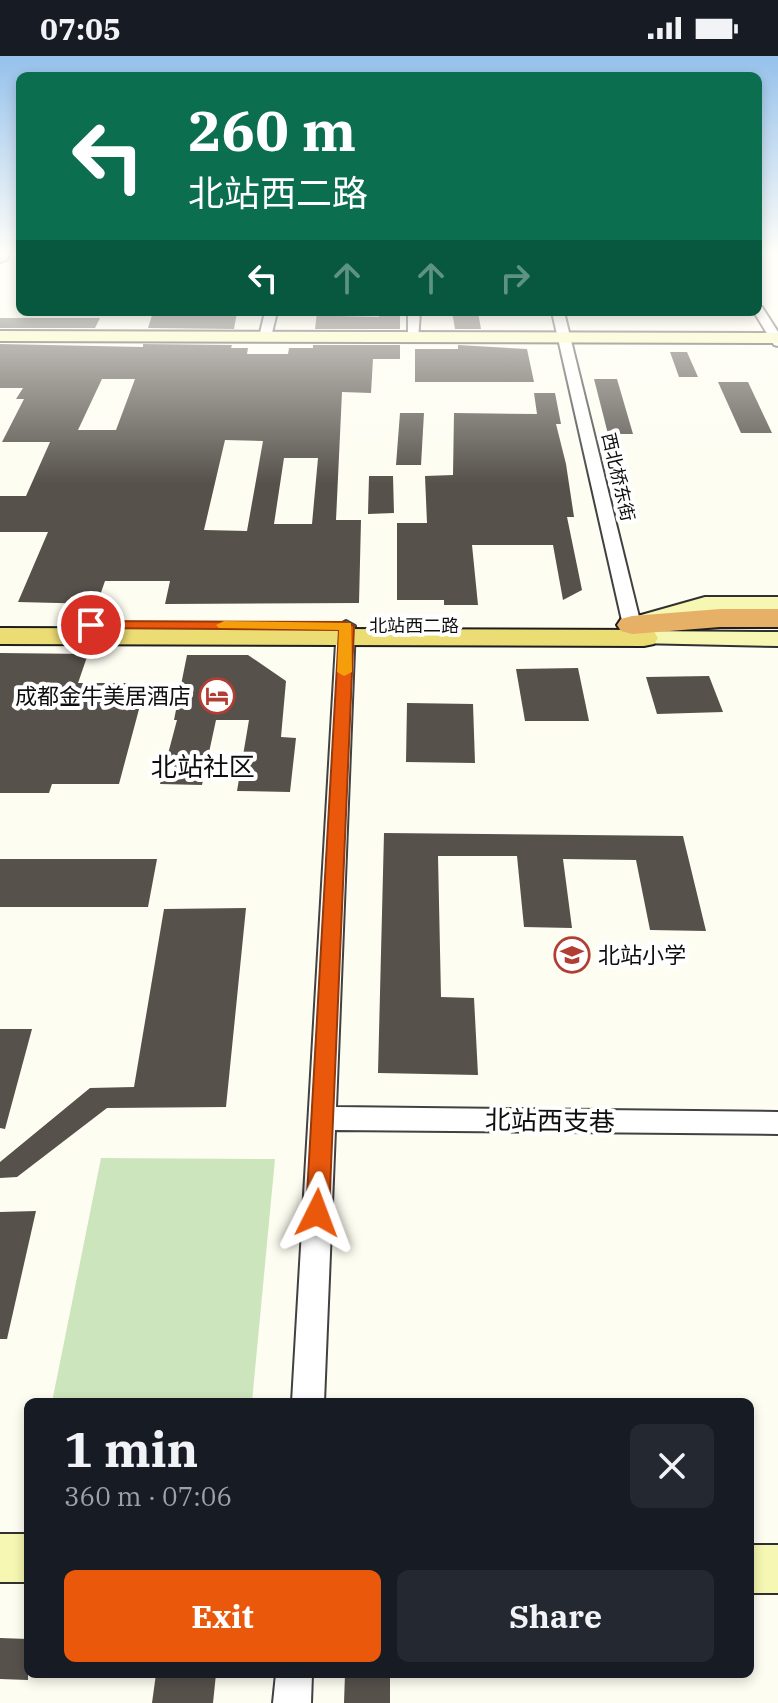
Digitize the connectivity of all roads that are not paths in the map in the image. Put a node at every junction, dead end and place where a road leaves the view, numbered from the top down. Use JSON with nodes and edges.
{"nodes":[{"id":1,"x":266,"y":331,"type":"edge"},
{"id":2,"x":414,"y":331,"type":"edge"},
{"id":3,"x":563,"y":331,"type":"edge"},
{"id":4,"x":0,"y":336,"type":"edge"},
{"id":5,"x":265,"y":337,"type":"junction"},
{"id":6,"x":414,"y":337,"type":"junction"},
{"id":7,"x":564,"y":337,"type":"junction"},
{"id":8,"x":777,"y":339,"type":"edge"},
{"id":9,"x":778,"y":604,"type":"edge"},
{"id":10,"x":778,"y":618,"type":"edge"},
{"id":11,"x":0,"y":624,"type":"edge"},
{"id":12,"x":778,"y":630,"type":"edge"},
{"id":13,"x":346,"y":632,"type":"junction"},
{"id":14,"x":638,"y":632,"type":"junction"},
{"id":15,"x":0,"y":636,"type":"edge"},
{"id":16,"x":778,"y":639,"type":"edge"},
{"id":17,"x":322,"y":1118,"type":"junction"},
{"id":18,"x":778,"y":1123,"type":"edge"},
{"id":19,"x":308,"y":1398,"type":"edge"},
{"id":20,"x":0,"y":1558,"type":"edge"},
{"id":21,"x":24,"y":1558,"type":"edge"},
{"id":22,"x":754,"y":1569,"type":"edge"},
{"id":23,"x":778,"y":1569,"type":"edge"},
{"id":24,"x":294,"y":1678,"type":"edge"},
{"id":25,"x":292,"y":1703,"type":"edge"}],
"edges":[{"from":1,"to":5,"type":"street"},
{"from":2,"to":6,"type":"street"},
{"from":3,"to":7,"type":"street","name":"西北桥东街"},
{"from":4,"to":5,"type":"street"},
{"from":5,"to":6,"type":"street"},
{"from":6,"to":7,"type":"street"},
{"from":7,"to":8,"type":"street"},
{"from":7,"to":14,"type":"street","name":"西北桥东街"},
{"from":9,"to":14,"type":"street","name":"北站西二路"},
{"from":10,"to":14,"type":"highway"},
{"from":11,"to":13,"type":"main road","name":"北站西二路"},
{"from":12,"to":14,"type":"highway"},
{"from":13,"to":14,"type":"main road","name":"北站西二路"},
{"from":13,"to":15,"type":"main road","name":"北站西二路"},
{"from":13,"to":17,"type":"street"},
{"from":14,"to":16,"type":"street","name":"北站西二路"},
{"from":17,"to":18,"type":"street","name":"北站西支巷"},
{"from":17,"to":19,"type":"street"},
{"from":20,"to":21,"type":"street"},
{"from":22,"to":23,"type":"street"},
{"from":24,"to":25,"type":"street"}]}
